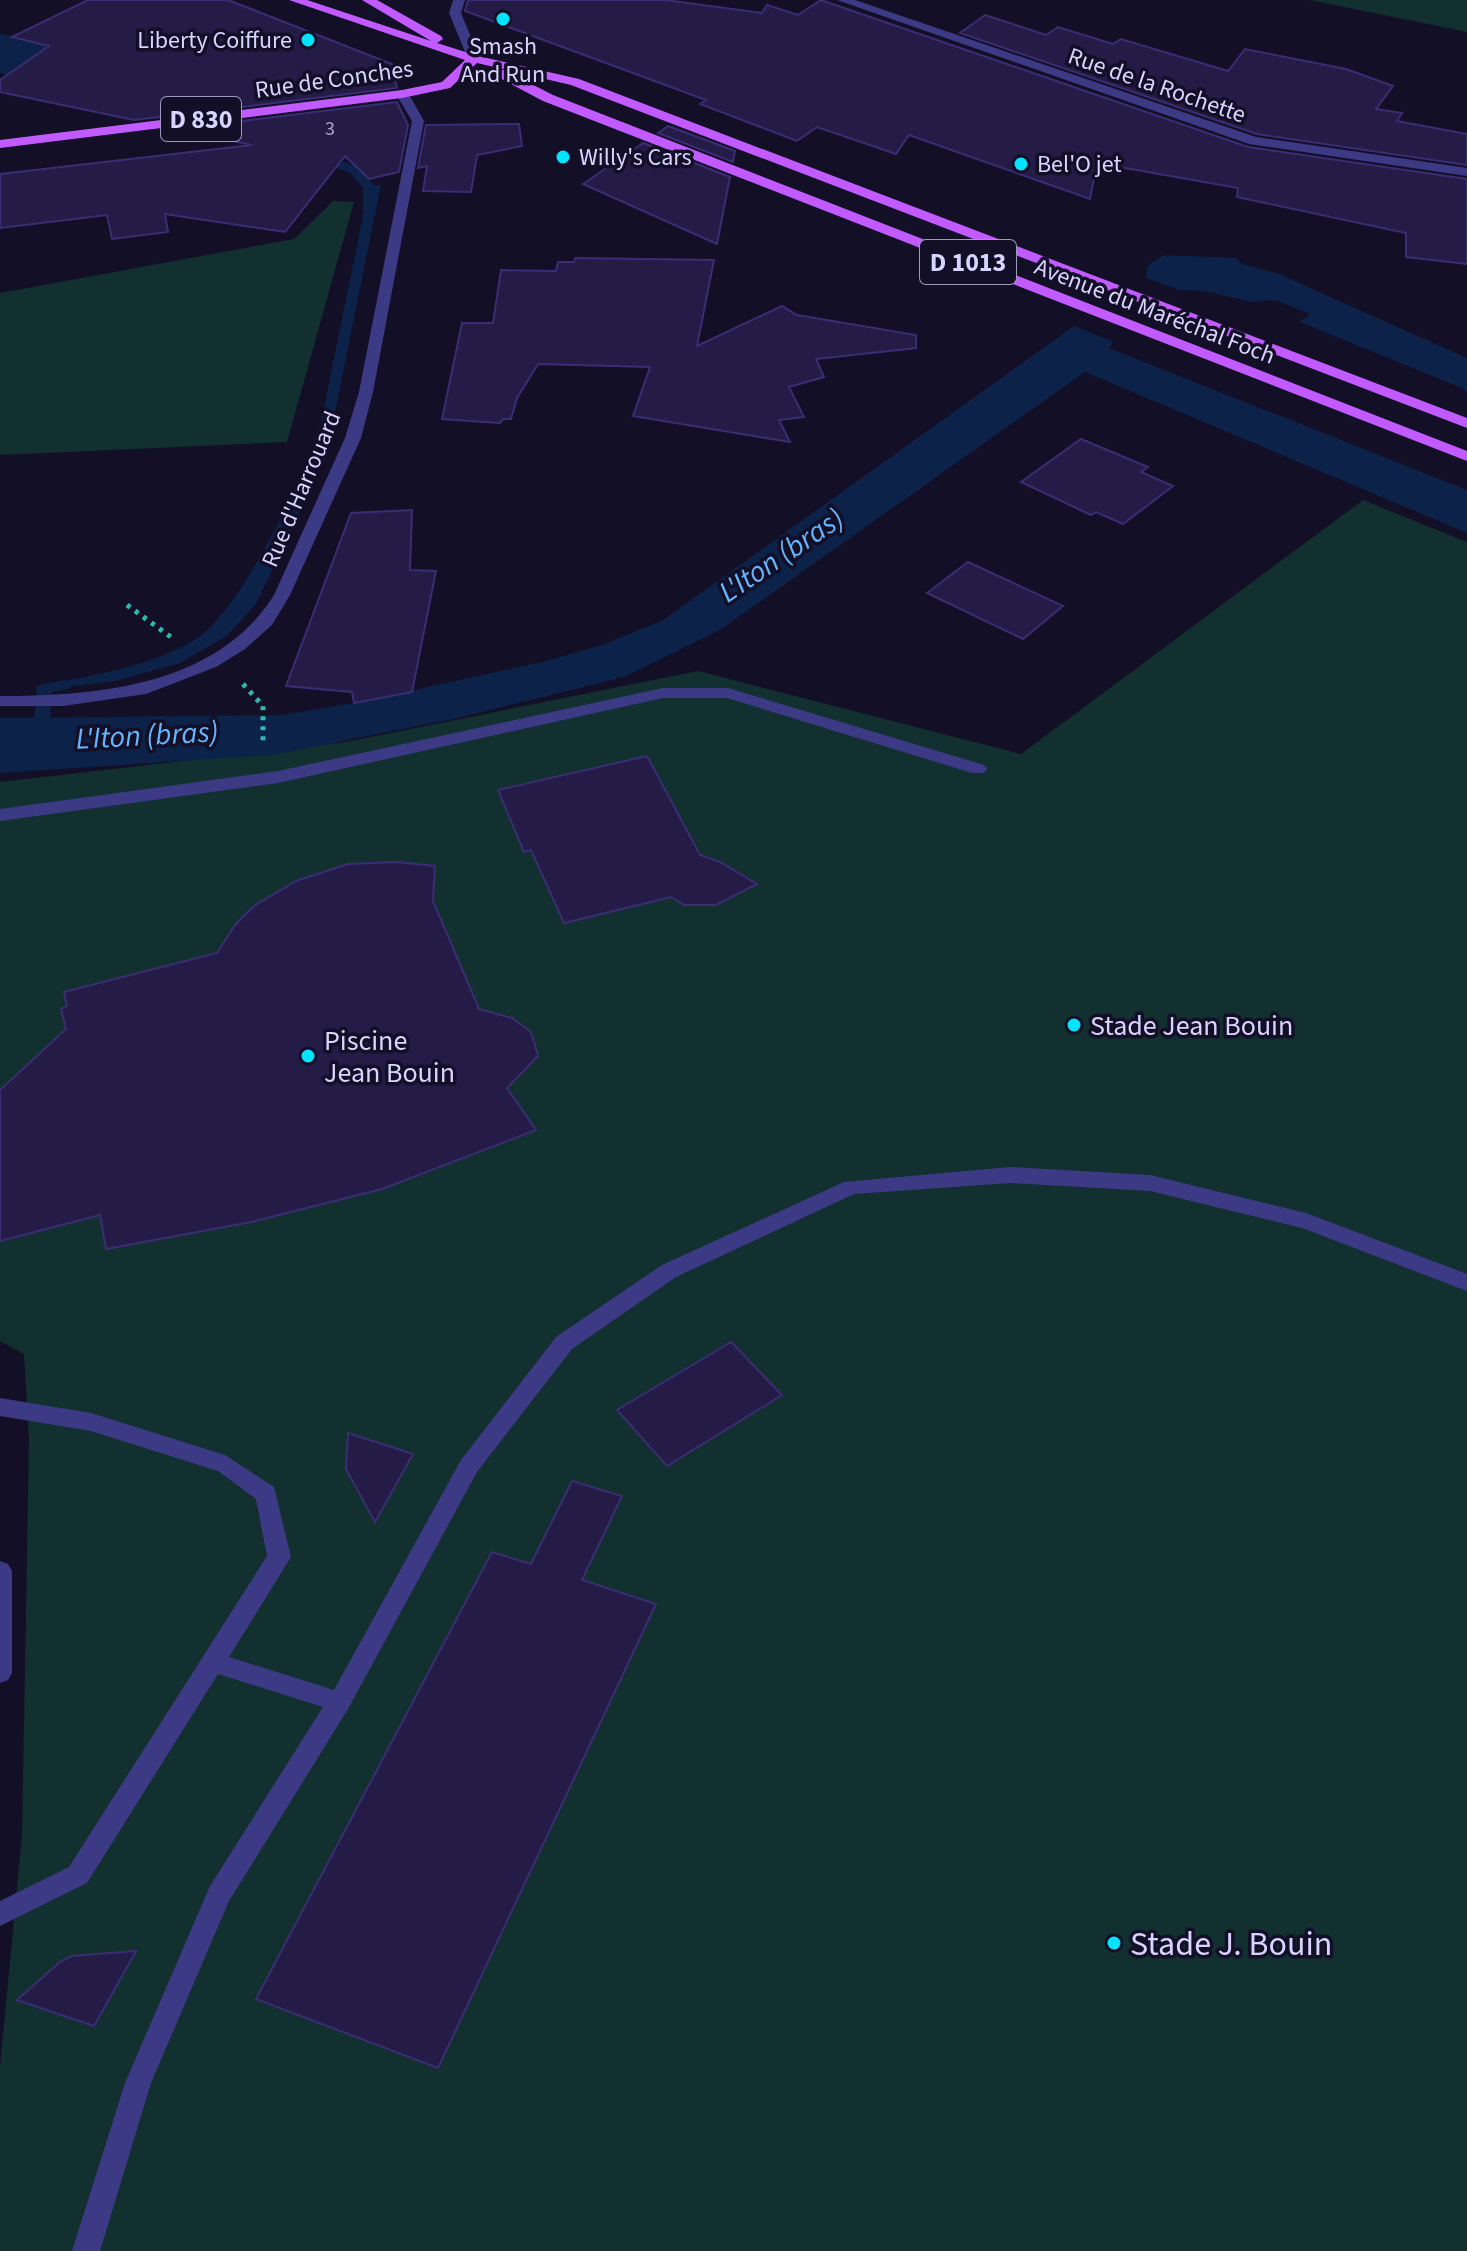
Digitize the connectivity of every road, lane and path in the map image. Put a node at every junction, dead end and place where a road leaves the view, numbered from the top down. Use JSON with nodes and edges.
{"nodes":[{"id":1,"x":295,"y":0,"type":"edge"},
{"id":2,"x":370,"y":0,"type":"edge"},
{"id":3,"x":459,"y":0,"type":"edge"},
{"id":4,"x":843,"y":0,"type":"edge"},
{"id":5,"x":474,"y":59,"type":"junction"},
{"id":6,"x":402,"y":94,"type":"junction"},
{"id":7,"x":0,"y":144,"type":"edge"},
{"id":8,"x":1467,"y":172,"type":"edge"},
{"id":9,"x":1467,"y":423,"type":"edge"},
{"id":10,"x":1467,"y":456,"type":"edge"},
{"id":11,"x":127,"y":605,"type":"dead end"},
{"id":12,"x":178,"y":642,"type":"dead end"},
{"id":13,"x":9,"y":701,"type":"edge"},
{"id":14,"x":263,"y":706,"type":"dead end"},
{"id":15,"x":263,"y":747,"type":"dead end"},
{"id":16,"x":978,"y":769,"type":"dead end"},
{"id":17,"x":0,"y":815,"type":"edge"},
{"id":18,"x":1467,"y":1283,"type":"edge"},
{"id":19,"x":0,"y":1407,"type":"edge"},
{"id":20,"x":0,"y":1571,"type":"edge"},
{"id":21,"x":213,"y":1662,"type":"junction"},
{"id":22,"x":0,"y":1673,"type":"edge"},
{"id":23,"x":340,"y":1702,"type":"junction"},
{"id":24,"x":0,"y":1914,"type":"edge"},
{"id":25,"x":86,"y":2251,"type":"edge"}],
"edges":[{"from":1,"to":5,"type":"main road","name":"Avenue du Maréchal Foch","number":"D 1013"},
{"from":2,"to":5,"type":"main road","name":"Avenue du Maréchal Foch","number":"D 1013"},
{"from":3,"to":5,"type":"street"},
{"from":4,"to":8,"type":"street","name":"Rue de la Rochette"},
{"from":5,"to":6,"type":"main road","name":"Rue de Conches","number":"D 830"},
{"from":5,"to":9,"type":"main road","name":"Avenue du Maréchal Foch","number":"D 1013"},
{"from":5,"to":10,"type":"main road","name":"Avenue du Maréchal Foch","number":"D 1013"},
{"from":6,"to":7,"type":"main road","name":"Rue de Conches","number":"D 830"},
{"from":6,"to":13,"type":"street","name":"Rue d'Harrouard"},
{"from":11,"to":12,"type":"path"},
{"from":14,"to":15,"type":"path"},
{"from":16,"to":17,"type":"street"},
{"from":18,"to":23,"type":"street"},
{"from":19,"to":21,"type":"street"},
{"from":20,"to":22,"type":"street"},
{"from":21,"to":23,"type":"street"},
{"from":21,"to":24,"type":"street"},
{"from":23,"to":25,"type":"street"}]}
